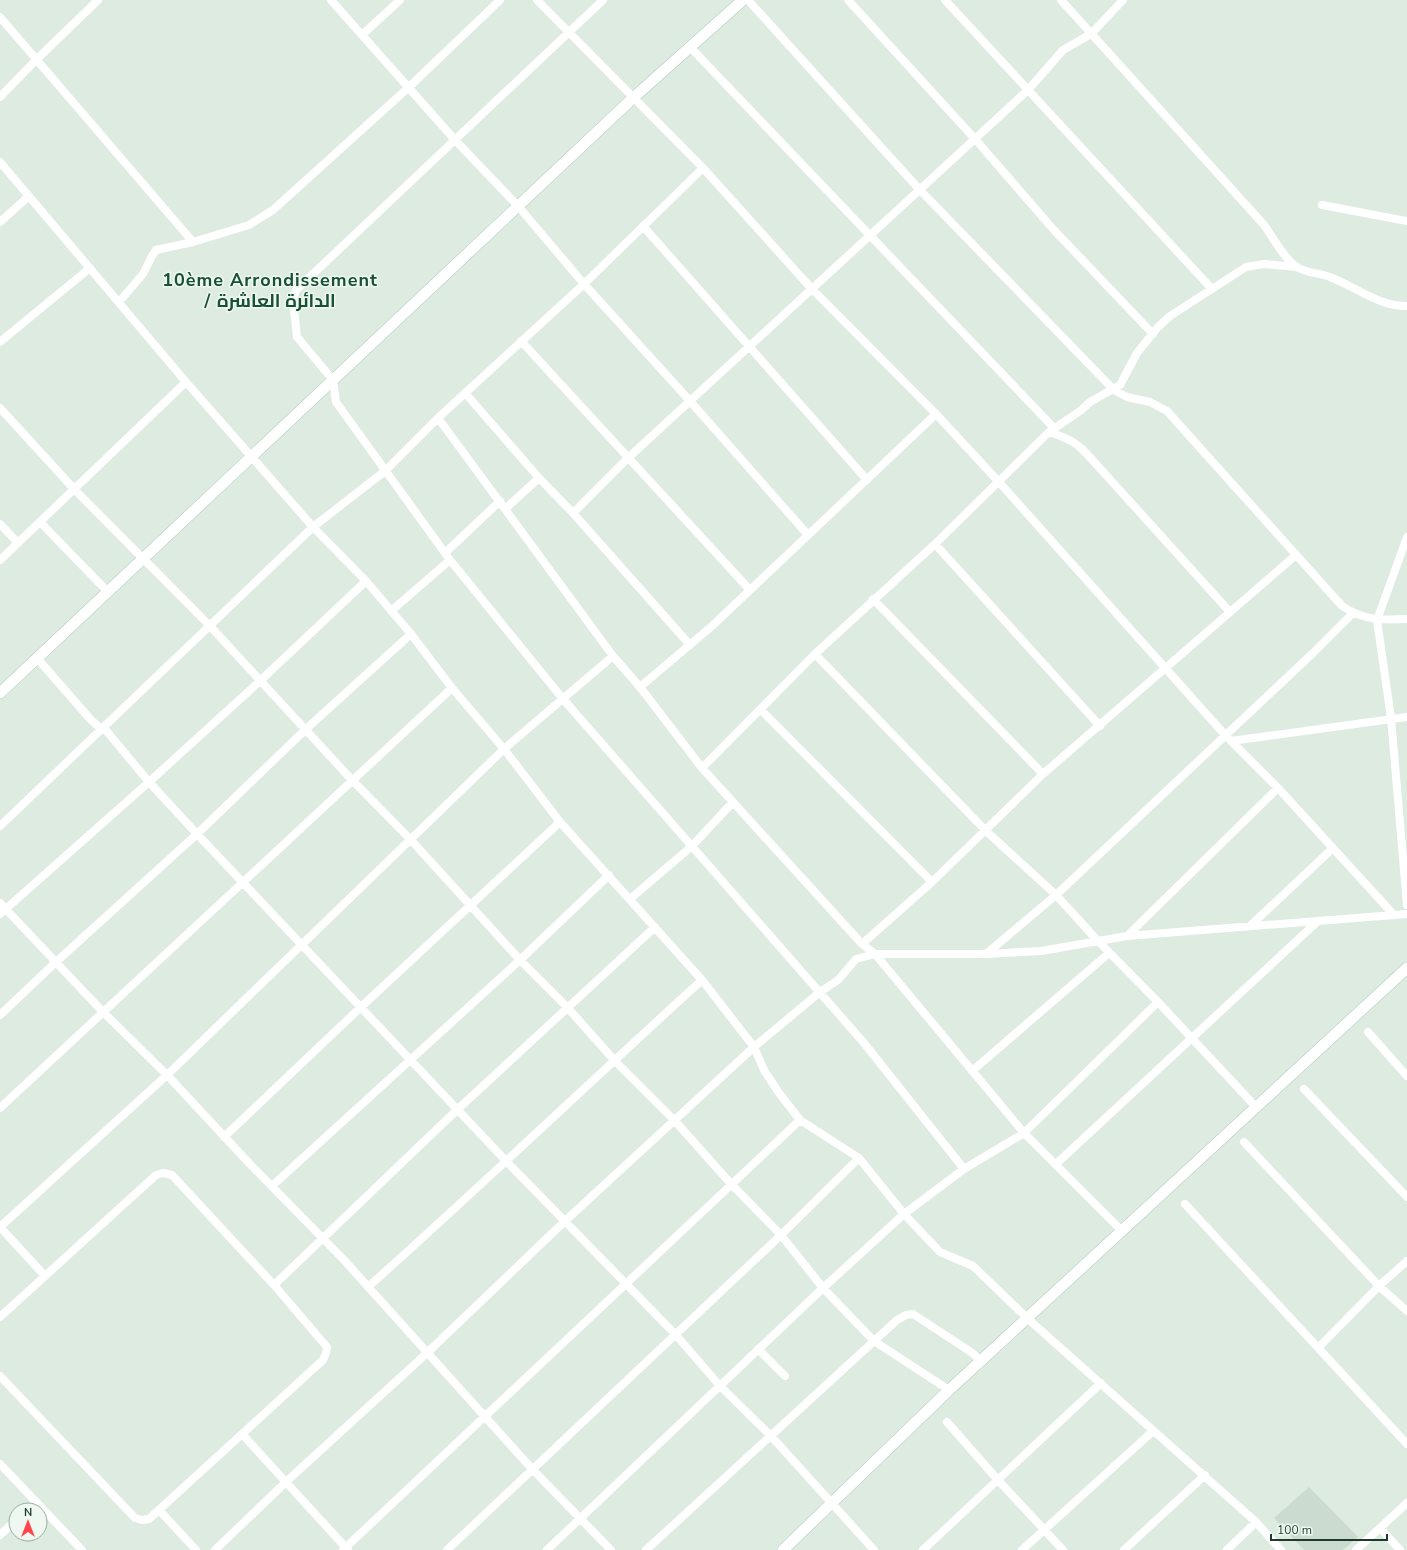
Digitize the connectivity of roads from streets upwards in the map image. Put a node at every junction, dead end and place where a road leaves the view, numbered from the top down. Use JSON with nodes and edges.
{"nodes":[{"id":1,"x":98,"y":0,"type":"edge"},
{"id":2,"x":331,"y":0,"type":"edge"},
{"id":3,"x":400,"y":0,"type":"edge"},
{"id":4,"x":500,"y":0,"type":"edge"},
{"id":5,"x":537,"y":0,"type":"edge"},
{"id":6,"x":603,"y":0,"type":"edge"},
{"id":7,"x":743,"y":0,"type":"edge"},
{"id":8,"x":748,"y":0,"type":"edge"},
{"id":9,"x":848,"y":0,"type":"edge"},
{"id":10,"x":945,"y":0,"type":"edge"},
{"id":11,"x":1061,"y":0,"type":"edge"},
{"id":12,"x":1122,"y":0,"type":"edge"},
{"id":13,"x":0,"y":17,"type":"edge"},
{"id":14,"x":568,"y":31,"type":"junction"},
{"id":15,"x":1091,"y":34,"type":"junction"},
{"id":16,"x":362,"y":35,"type":"junction"},
{"id":17,"x":690,"y":47,"type":"junction"},
{"id":18,"x":37,"y":59,"type":"junction"},
{"id":19,"x":408,"y":87,"type":"junction"},
{"id":20,"x":1028,"y":90,"type":"junction"},
{"id":21,"x":0,"y":97,"type":"edge"},
{"id":22,"x":633,"y":98,"type":"junction"},
{"id":23,"x":975,"y":139,"type":"junction"},
{"id":24,"x":455,"y":140,"type":"junction"},
{"id":25,"x":0,"y":162,"type":"edge"},
{"id":26,"x":703,"y":168,"type":"junction"},
{"id":27,"x":919,"y":189,"type":"junction"},
{"id":28,"x":29,"y":196,"type":"junction"},
{"id":29,"x":1322,"y":205,"type":"dead end"},
{"id":30,"x":518,"y":206,"type":"junction"},
{"id":31,"x":1407,"y":221,"type":"edge"},
{"id":32,"x":0,"y":222,"type":"edge"},
{"id":33,"x":643,"y":226,"type":"junction"},
{"id":34,"x":870,"y":235,"type":"junction"},
{"id":35,"x":193,"y":242,"type":"junction"},
{"id":36,"x":1297,"y":267,"type":"junction"},
{"id":37,"x":90,"y":268,"type":"junction"},
{"id":38,"x":584,"y":284,"type":"junction"},
{"id":39,"x":811,"y":288,"type":"junction"},
{"id":40,"x":1212,"y":290,"type":"junction"},
{"id":41,"x":119,"y":302,"type":"junction"},
{"id":42,"x":1407,"y":306,"type":"edge"},
{"id":43,"x":1153,"y":334,"type":"junction"},
{"id":44,"x":521,"y":341,"type":"junction"},
{"id":45,"x":0,"y":342,"type":"edge"},
{"id":46,"x":749,"y":346,"type":"junction"},
{"id":47,"x":333,"y":380,"type":"junction"},
{"id":48,"x":186,"y":382,"type":"junction"},
{"id":49,"x":1114,"y":390,"type":"junction"},
{"id":50,"x":466,"y":394,"type":"junction"},
{"id":51,"x":690,"y":401,"type":"junction"},
{"id":52,"x":0,"y":408,"type":"edge"},
{"id":53,"x":936,"y":414,"type":"junction"},
{"id":54,"x":438,"y":418,"type":"junction"},
{"id":55,"x":1052,"y":430,"type":"junction"},
{"id":56,"x":252,"y":456,"type":"junction"},
{"id":57,"x":628,"y":458,"type":"junction"},
{"id":58,"x":385,"y":471,"type":"junction"},
{"id":59,"x":538,"y":478,"type":"junction"},
{"id":60,"x":867,"y":480,"type":"junction"},
{"id":61,"x":998,"y":481,"type":"junction"},
{"id":62,"x":74,"y":489,"type":"junction"},
{"id":63,"x":500,"y":501,"type":"junction"},
{"id":64,"x":505,"y":509,"type":"junction"},
{"id":65,"x":574,"y":514,"type":"junction"},
{"id":66,"x":40,"y":522,"type":"junction"},
{"id":67,"x":0,"y":524,"type":"edge"},
{"id":68,"x":313,"y":527,"type":"junction"},
{"id":69,"x":808,"y":535,"type":"junction"},
{"id":70,"x":1407,"y":538,"type":"edge"},
{"id":71,"x":18,"y":543,"type":"junction"},
{"id":72,"x":935,"y":544,"type":"junction"},
{"id":73,"x":1296,"y":555,"type":"junction"},
{"id":74,"x":448,"y":557,"type":"junction"},
{"id":75,"x":143,"y":558,"type":"junction"},
{"id":76,"x":0,"y":560,"type":"edge"},
{"id":77,"x":366,"y":581,"type":"junction"},
{"id":78,"x":750,"y":590,"type":"junction"},
{"id":79,"x":108,"y":592,"type":"junction"},
{"id":80,"x":873,"y":599,"type":"junction"},
{"id":81,"x":392,"y":611,"type":"junction"},
{"id":82,"x":1230,"y":612,"type":"junction"},
{"id":83,"x":1353,"y":613,"type":"junction"},
{"id":84,"x":1407,"y":619,"type":"edge"},
{"id":85,"x":1377,"y":620,"type":"junction"},
{"id":86,"x":209,"y":625,"type":"junction"},
{"id":87,"x":410,"y":634,"type":"junction"},
{"id":88,"x":690,"y":645,"type":"junction"},
{"id":89,"x":814,"y":654,"type":"junction"},
{"id":90,"x":614,"y":656,"type":"junction"},
{"id":91,"x":37,"y":658,"type":"junction"},
{"id":92,"x":1166,"y":668,"type":"junction"},
{"id":93,"x":260,"y":681,"type":"junction"},
{"id":94,"x":640,"y":687,"type":"junction"},
{"id":95,"x":452,"y":688,"type":"junction"},
{"id":96,"x":0,"y":693,"type":"edge"},
{"id":97,"x":563,"y":699,"type":"junction"},
{"id":98,"x":761,"y":710,"type":"junction"},
{"id":99,"x":1407,"y":717,"type":"edge"},
{"id":100,"x":1391,"y":718,"type":"junction"},
{"id":101,"x":1100,"y":726,"type":"junction"},
{"id":102,"x":104,"y":728,"type":"junction"},
{"id":103,"x":306,"y":729,"type":"junction"},
{"id":104,"x":1228,"y":738,"type":"junction"},
{"id":105,"x":504,"y":749,"type":"junction"},
{"id":106,"x":702,"y":768,"type":"junction"},
{"id":107,"x":1043,"y":774,"type":"junction"},
{"id":108,"x":352,"y":780,"type":"junction"},
{"id":109,"x":149,"y":782,"type":"junction"},
{"id":110,"x":1278,"y":788,"type":"junction"},
{"id":111,"x":732,"y":802,"type":"junction"},
{"id":112,"x":1403,"y":812,"type":"edge"},
{"id":113,"x":560,"y":822,"type":"junction"},
{"id":114,"x":0,"y":826,"type":"edge"},
{"id":115,"x":986,"y":831,"type":"junction"},
{"id":116,"x":197,"y":834,"type":"junction"},
{"id":117,"x":411,"y":840,"type":"junction"},
{"id":118,"x":692,"y":846,"type":"junction"},
{"id":119,"x":1333,"y":848,"type":"junction"},
{"id":120,"x":609,"y":875,"type":"junction"},
{"id":121,"x":242,"y":881,"type":"junction"},
{"id":122,"x":932,"y":882,"type":"junction"},
{"id":123,"x":1056,"y":894,"type":"junction"},
{"id":124,"x":630,"y":899,"type":"junction"},
{"id":125,"x":471,"y":905,"type":"junction"},
{"id":126,"x":1407,"y":905,"type":"edge"},
{"id":127,"x":2,"y":909,"type":"edge"},
{"id":128,"x":1407,"y":914,"type":"edge"},
{"id":129,"x":1394,"y":915,"type":"junction"},
{"id":130,"x":1317,"y":922,"type":"junction"},
{"id":131,"x":1250,"y":926,"type":"junction"},
{"id":132,"x":655,"y":927,"type":"junction"},
{"id":133,"x":1127,"y":936,"type":"junction"},
{"id":134,"x":1098,"y":942,"type":"junction"},
{"id":135,"x":302,"y":944,"type":"junction"},
{"id":136,"x":862,"y":944,"type":"junction"},
{"id":137,"x":1109,"y":953,"type":"junction"},
{"id":138,"x":875,"y":954,"type":"junction"},
{"id":139,"x":986,"y":954,"type":"junction"},
{"id":140,"x":520,"y":960,"type":"junction"},
{"id":141,"x":56,"y":962,"type":"junction"},
{"id":142,"x":1407,"y":968,"type":"edge"},
{"id":143,"x":702,"y":980,"type":"junction"},
{"id":144,"x":820,"y":992,"type":"junction"},
{"id":145,"x":1158,"y":1002,"type":"junction"},
{"id":146,"x":361,"y":1007,"type":"junction"},
{"id":147,"x":566,"y":1007,"type":"junction"},
{"id":148,"x":103,"y":1012,"type":"junction"},
{"id":149,"x":0,"y":1015,"type":"edge"},
{"id":150,"x":1368,"y":1032,"type":"dead end"},
{"id":151,"x":1191,"y":1039,"type":"junction"},
{"id":152,"x":754,"y":1047,"type":"junction"},
{"id":153,"x":614,"y":1060,"type":"junction"},
{"id":154,"x":411,"y":1061,"type":"junction"},
{"id":155,"x":972,"y":1071,"type":"junction"},
{"id":156,"x":167,"y":1075,"type":"junction"},
{"id":157,"x":1407,"y":1076,"type":"edge"},
{"id":158,"x":1304,"y":1088,"type":"dead end"},
{"id":159,"x":1256,"y":1107,"type":"junction"},
{"id":160,"x":0,"y":1108,"type":"edge"},
{"id":161,"x":458,"y":1109,"type":"junction"},
{"id":162,"x":800,"y":1120,"type":"junction"},
{"id":163,"x":675,"y":1121,"type":"junction"},
{"id":164,"x":1024,"y":1132,"type":"junction"},
{"id":165,"x":224,"y":1137,"type":"junction"},
{"id":166,"x":1244,"y":1142,"type":"dead end"},
{"id":167,"x":859,"y":1158,"type":"junction"},
{"id":168,"x":506,"y":1161,"type":"junction"},
{"id":169,"x":1056,"y":1164,"type":"junction"},
{"id":170,"x":964,"y":1169,"type":"junction"},
{"id":171,"x":732,"y":1185,"type":"junction"},
{"id":172,"x":272,"y":1186,"type":"junction"},
{"id":173,"x":1407,"y":1197,"type":"edge"},
{"id":174,"x":1185,"y":1204,"type":"dead end"},
{"id":175,"x":904,"y":1214,"type":"junction"},
{"id":176,"x":565,"y":1221,"type":"junction"},
{"id":177,"x":0,"y":1227,"type":"edge"},
{"id":178,"x":1122,"y":1231,"type":"junction"},
{"id":179,"x":781,"y":1235,"type":"junction"},
{"id":180,"x":322,"y":1238,"type":"junction"},
{"id":181,"x":1407,"y":1262,"type":"edge"},
{"id":182,"x":45,"y":1276,"type":"junction"},
{"id":183,"x":274,"y":1285,"type":"junction"},
{"id":184,"x":626,"y":1285,"type":"junction"},
{"id":185,"x":1379,"y":1286,"type":"junction"},
{"id":186,"x":368,"y":1287,"type":"junction"},
{"id":187,"x":823,"y":1288,"type":"junction"},
{"id":188,"x":1407,"y":1312,"type":"edge"},
{"id":189,"x":0,"y":1317,"type":"edge"},
{"id":190,"x":1027,"y":1318,"type":"junction"},
{"id":191,"x":676,"y":1335,"type":"junction"},
{"id":192,"x":874,"y":1341,"type":"junction"},
{"id":193,"x":1318,"y":1348,"type":"junction"},
{"id":194,"x":758,"y":1349,"type":"junction"},
{"id":195,"x":427,"y":1353,"type":"junction"},
{"id":196,"x":981,"y":1361,"type":"junction"},
{"id":197,"x":0,"y":1376,"type":"edge"},
{"id":198,"x":785,"y":1376,"type":"dead end"},
{"id":199,"x":1101,"y":1383,"type":"junction"},
{"id":200,"x":720,"y":1386,"type":"junction"},
{"id":201,"x":949,"y":1390,"type":"junction"},
{"id":202,"x":485,"y":1417,"type":"junction"},
{"id":203,"x":947,"y":1422,"type":"dead end"},
{"id":204,"x":1153,"y":1430,"type":"junction"},
{"id":205,"x":242,"y":1434,"type":"junction"},
{"id":206,"x":771,"y":1436,"type":"junction"},
{"id":207,"x":1407,"y":1444,"type":"edge"},
{"id":208,"x":0,"y":1464,"type":"edge"},
{"id":209,"x":533,"y":1470,"type":"junction"},
{"id":210,"x":1205,"y":1475,"type":"junction"},
{"id":211,"x":997,"y":1479,"type":"junction"},
{"id":212,"x":287,"y":1481,"type":"junction"},
{"id":213,"x":36,"y":1502,"type":"edge"},
{"id":214,"x":832,"y":1503,"type":"junction"},
{"id":215,"x":1407,"y":1503,"type":"edge"},
{"id":216,"x":159,"y":1510,"type":"junction"},
{"id":217,"x":48,"y":1515,"type":"edge"},
{"id":218,"x":580,"y":1519,"type":"junction"},
{"id":219,"x":1256,"y":1522,"type":"junction"},
{"id":220,"x":8,"y":1528,"type":"edge"},
{"id":221,"x":1380,"y":1528,"type":"junction"},
{"id":222,"x":1043,"y":1530,"type":"junction"},
{"id":223,"x":0,"y":1535,"type":"edge"},
{"id":224,"x":346,"y":1549,"type":"edge"},
{"id":225,"x":82,"y":1550,"type":"edge"},
{"id":226,"x":196,"y":1550,"type":"edge"},
{"id":227,"x":215,"y":1550,"type":"edge"},
{"id":228,"x":447,"y":1550,"type":"edge"},
{"id":229,"x":547,"y":1550,"type":"edge"},
{"id":230,"x":611,"y":1550,"type":"edge"},
{"id":231,"x":646,"y":1550,"type":"edge"},
{"id":232,"x":783,"y":1550,"type":"edge"},
{"id":233,"x":874,"y":1550,"type":"edge"},
{"id":234,"x":923,"y":1550,"type":"edge"},
{"id":235,"x":1022,"y":1550,"type":"edge"},
{"id":236,"x":1063,"y":1550,"type":"edge"},
{"id":237,"x":1124,"y":1550,"type":"edge"},
{"id":238,"x":1227,"y":1550,"type":"edge"},
{"id":239,"x":1281,"y":1550,"type":"edge"},
{"id":240,"x":1356,"y":1550,"type":"edge"},
{"id":241,"x":1400,"y":1550,"type":"edge"}],
"edges":[{"from":1,"to":18,"type":"street"},
{"from":2,"to":16,"type":"street"},
{"from":3,"to":16,"type":"street"},
{"from":4,"to":19,"type":"street"},
{"from":5,"to":14,"type":"street"},
{"from":6,"to":14,"type":"street"},
{"from":7,"to":17,"type":"street"},
{"from":8,"to":27,"type":"street"},
{"from":9,"to":23,"type":"street"},
{"from":10,"to":20,"type":"street"},
{"from":11,"to":15,"type":"street"},
{"from":12,"to":15,"type":"street"},
{"from":13,"to":18,"type":"street"},
{"from":14,"to":22,"type":"street"},
{"from":14,"to":24,"type":"street"},
{"from":15,"to":20,"type":"street"},
{"from":15,"to":36,"type":"street"},
{"from":16,"to":19,"type":"street"},
{"from":17,"to":22,"type":"street"},
{"from":17,"to":34,"type":"street"},
{"from":18,"to":21,"type":"street"},
{"from":18,"to":35,"type":"street"},
{"from":19,"to":24,"type":"street"},
{"from":19,"to":35,"type":"street"},
{"from":20,"to":23,"type":"street"},
{"from":20,"to":40,"type":"street"},
{"from":22,"to":26,"type":"street"},
{"from":22,"to":30,"type":"street"},
{"from":23,"to":27,"type":"street"},
{"from":23,"to":43,"type":"street"},
{"from":24,"to":30,"type":"street"},
{"from":24,"to":47,"type":"street"},
{"from":25,"to":28,"type":"street"},
{"from":26,"to":33,"type":"street"},
{"from":26,"to":39,"type":"street"},
{"from":27,"to":34,"type":"street"},
{"from":27,"to":49,"type":"street"},
{"from":28,"to":32,"type":"street"},
{"from":28,"to":37,"type":"street"},
{"from":29,"to":31,"type":"street"},
{"from":30,"to":38,"type":"street"},
{"from":30,"to":47,"type":"street"},
{"from":33,"to":38,"type":"street"},
{"from":33,"to":46,"type":"street"},
{"from":34,"to":39,"type":"street"},
{"from":34,"to":55,"type":"street"},
{"from":35,"to":41,"type":"street"},
{"from":36,"to":40,"type":"street"},
{"from":36,"to":42,"type":"street"},
{"from":37,"to":41,"type":"street"},
{"from":37,"to":45,"type":"street"},
{"from":38,"to":44,"type":"street"},
{"from":38,"to":51,"type":"street"},
{"from":39,"to":46,"type":"street"},
{"from":39,"to":53,"type":"street"},
{"from":40,"to":43,"type":"street"},
{"from":41,"to":48,"type":"street"},
{"from":43,"to":49,"type":"street"},
{"from":44,"to":50,"type":"street"},
{"from":44,"to":57,"type":"street"},
{"from":46,"to":51,"type":"street"},
{"from":46,"to":60,"type":"street"},
{"from":47,"to":56,"type":"street"},
{"from":47,"to":58,"type":"street"},
{"from":48,"to":56,"type":"street"},
{"from":48,"to":62,"type":"street"},
{"from":49,"to":55,"type":"street"},
{"from":49,"to":73,"type":"street"},
{"from":50,"to":54,"type":"street"},
{"from":50,"to":59,"type":"street"},
{"from":51,"to":57,"type":"street"},
{"from":51,"to":69,"type":"street"},
{"from":52,"to":62,"type":"street"},
{"from":53,"to":60,"type":"street"},
{"from":53,"to":61,"type":"street"},
{"from":54,"to":58,"type":"street"},
{"from":54,"to":63,"type":"street"},
{"from":55,"to":61,"type":"street"},
{"from":55,"to":82,"type":"street"},
{"from":56,"to":68,"type":"street"},
{"from":56,"to":75,"type":"street"},
{"from":57,"to":65,"type":"street"},
{"from":57,"to":78,"type":"street"},
{"from":58,"to":68,"type":"street"},
{"from":58,"to":74,"type":"street"},
{"from":59,"to":64,"type":"street"},
{"from":59,"to":65,"type":"street"},
{"from":60,"to":69,"type":"street"},
{"from":61,"to":72,"type":"street"},
{"from":61,"to":92,"type":"street"},
{"from":62,"to":66,"type":"street"},
{"from":62,"to":75,"type":"street"},
{"from":63,"to":64,"type":"street"},
{"from":63,"to":74,"type":"street"},
{"from":64,"to":90,"type":"street"},
{"from":65,"to":88,"type":"street"},
{"from":66,"to":71,"type":"street"},
{"from":66,"to":79,"type":"street"},
{"from":67,"to":71,"type":"street"},
{"from":68,"to":77,"type":"street"},
{"from":68,"to":86,"type":"street"},
{"from":69,"to":78,"type":"street"},
{"from":70,"to":85,"type":"street"},
{"from":71,"to":76,"type":"street"},
{"from":72,"to":80,"type":"street"},
{"from":72,"to":101,"type":"street"},
{"from":73,"to":82,"type":"street"},
{"from":73,"to":83,"type":"street"},
{"from":74,"to":81,"type":"street"},
{"from":74,"to":97,"type":"street"},
{"from":75,"to":79,"type":"street"},
{"from":75,"to":86,"type":"street"},
{"from":77,"to":81,"type":"street"},
{"from":77,"to":93,"type":"street"},
{"from":78,"to":88,"type":"street"},
{"from":79,"to":91,"type":"street"},
{"from":80,"to":89,"type":"street"},
{"from":80,"to":107,"type":"street"},
{"from":81,"to":87,"type":"street"},
{"from":82,"to":92,"type":"street"},
{"from":83,"to":85,"type":"street"},
{"from":83,"to":104,"type":"street"},
{"from":84,"to":85,"type":"street"},
{"from":85,"to":100,"type":"street"},
{"from":86,"to":93,"type":"street"},
{"from":86,"to":102,"type":"street"},
{"from":87,"to":95,"type":"street"},
{"from":87,"to":103,"type":"street"},
{"from":88,"to":94,"type":"street"},
{"from":89,"to":98,"type":"street"},
{"from":89,"to":115,"type":"street"},
{"from":90,"to":94,"type":"street"},
{"from":90,"to":97,"type":"street"},
{"from":91,"to":96,"type":"street"},
{"from":91,"to":102,"type":"street"},
{"from":92,"to":101,"type":"street"},
{"from":92,"to":104,"type":"street"},
{"from":93,"to":103,"type":"street"},
{"from":93,"to":109,"type":"street"},
{"from":94,"to":106,"type":"street"},
{"from":95,"to":105,"type":"street"},
{"from":95,"to":108,"type":"street"},
{"from":97,"to":105,"type":"street"},
{"from":97,"to":118,"type":"street"},
{"from":98,"to":106,"type":"street"},
{"from":98,"to":122,"type":"street"},
{"from":99,"to":100,"type":"street"},
{"from":100,"to":104,"type":"street"},
{"from":100,"to":112,"type":"street"},
{"from":101,"to":107,"type":"street"},
{"from":102,"to":109,"type":"street"},
{"from":102,"to":114,"type":"street"},
{"from":103,"to":108,"type":"street"},
{"from":103,"to":116,"type":"street"},
{"from":104,"to":110,"type":"street"},
{"from":104,"to":123,"type":"street"},
{"from":105,"to":113,"type":"street"},
{"from":105,"to":117,"type":"street"},
{"from":106,"to":111,"type":"street"},
{"from":107,"to":115,"type":"street"},
{"from":108,"to":117,"type":"street"},
{"from":108,"to":121,"type":"street"},
{"from":109,"to":116,"type":"street"},
{"from":109,"to":127,"type":"street"},
{"from":110,"to":119,"type":"street"},
{"from":110,"to":133,"type":"street"},
{"from":111,"to":118,"type":"street"},
{"from":111,"to":136,"type":"street"},
{"from":112,"to":126,"type":"street"},
{"from":113,"to":120,"type":"street"},
{"from":113,"to":125,"type":"street"},
{"from":115,"to":122,"type":"street"},
{"from":115,"to":123,"type":"street"},
{"from":116,"to":121,"type":"street"},
{"from":116,"to":141,"type":"street"},
{"from":117,"to":125,"type":"street"},
{"from":117,"to":135,"type":"street"},
{"from":118,"to":124,"type":"street"},
{"from":118,"to":144,"type":"street"},
{"from":119,"to":129,"type":"street"},
{"from":119,"to":131,"type":"street"},
{"from":120,"to":124,"type":"street"},
{"from":120,"to":140,"type":"street"},
{"from":121,"to":135,"type":"street"},
{"from":121,"to":148,"type":"street"},
{"from":122,"to":136,"type":"street"},
{"from":123,"to":134,"type":"street"},
{"from":123,"to":139,"type":"street"},
{"from":124,"to":132,"type":"street"},
{"from":125,"to":140,"type":"street"},
{"from":125,"to":146,"type":"street"},
{"from":127,"to":141,"type":"street"},
{"from":128,"to":129,"type":"street"},
{"from":129,"to":130,"type":"street"},
{"from":130,"to":131,"type":"street"},
{"from":130,"to":151,"type":"street"},
{"from":131,"to":133,"type":"street"},
{"from":132,"to":143,"type":"street"},
{"from":132,"to":147,"type":"street"},
{"from":133,"to":134,"type":"street"},
{"from":134,"to":137,"type":"street"},
{"from":134,"to":139,"type":"street"},
{"from":135,"to":146,"type":"street"},
{"from":135,"to":156,"type":"street"},
{"from":136,"to":138,"type":"street"},
{"from":137,"to":145,"type":"street"},
{"from":137,"to":155,"type":"street"},
{"from":138,"to":139,"type":"street"},
{"from":138,"to":144,"type":"street"},
{"from":138,"to":155,"type":"street"},
{"from":140,"to":147,"type":"street"},
{"from":140,"to":154,"type":"street"},
{"from":141,"to":148,"type":"street"},
{"from":141,"to":149,"type":"street"},
{"from":142,"to":159,"type":"street"},
{"from":143,"to":152,"type":"street"},
{"from":143,"to":153,"type":"street"},
{"from":144,"to":152,"type":"street"},
{"from":144,"to":170,"type":"street"},
{"from":145,"to":151,"type":"street"},
{"from":145,"to":164,"type":"street"},
{"from":146,"to":154,"type":"street"},
{"from":146,"to":165,"type":"street"},
{"from":147,"to":153,"type":"street"},
{"from":147,"to":161,"type":"street"},
{"from":148,"to":156,"type":"street"},
{"from":148,"to":160,"type":"street"},
{"from":150,"to":157,"type":"street"},
{"from":151,"to":159,"type":"street"},
{"from":151,"to":169,"type":"street"},
{"from":152,"to":162,"type":"street"},
{"from":152,"to":163,"type":"street"},
{"from":153,"to":163,"type":"street"},
{"from":153,"to":168,"type":"street"},
{"from":154,"to":161,"type":"street"},
{"from":154,"to":172,"type":"street"},
{"from":155,"to":164,"type":"street"},
{"from":156,"to":165,"type":"street"},
{"from":156,"to":177,"type":"street"},
{"from":158,"to":173,"type":"street"},
{"from":159,"to":178,"type":"street"},
{"from":161,"to":168,"type":"street"},
{"from":161,"to":180,"type":"street"},
{"from":162,"to":167,"type":"street"},
{"from":162,"to":171,"type":"street"},
{"from":163,"to":171,"type":"street"},
{"from":163,"to":176,"type":"street"},
{"from":164,"to":169,"type":"street"},
{"from":164,"to":170,"type":"street"},
{"from":165,"to":172,"type":"street"},
{"from":166,"to":185,"type":"street"},
{"from":167,"to":175,"type":"street"},
{"from":167,"to":179,"type":"street"},
{"from":168,"to":176,"type":"street"},
{"from":168,"to":186,"type":"street"},
{"from":169,"to":178,"type":"street"},
{"from":170,"to":175,"type":"street"},
{"from":171,"to":179,"type":"street"},
{"from":171,"to":184,"type":"street"},
{"from":172,"to":180,"type":"street"},
{"from":174,"to":193,"type":"street"},
{"from":175,"to":187,"type":"street"},
{"from":175,"to":190,"type":"street"},
{"from":176,"to":184,"type":"street"},
{"from":176,"to":195,"type":"street"},
{"from":177,"to":182,"type":"street"},
{"from":178,"to":190,"type":"street"},
{"from":179,"to":187,"type":"street"},
{"from":179,"to":191,"type":"street"},
{"from":180,"to":183,"type":"street"},
{"from":180,"to":186,"type":"street"},
{"from":181,"to":185,"type":"street"},
{"from":182,"to":183,"type":"street"},
{"from":182,"to":189,"type":"street"},
{"from":183,"to":205,"type":"street"},
{"from":184,"to":191,"type":"street"},
{"from":184,"to":202,"type":"street"},
{"from":185,"to":188,"type":"street"},
{"from":185,"to":193,"type":"street"},
{"from":186,"to":195,"type":"street"},
{"from":187,"to":192,"type":"street"},
{"from":187,"to":194,"type":"street"},
{"from":190,"to":196,"type":"street"},
{"from":190,"to":199,"type":"street"},
{"from":191,"to":200,"type":"street"},
{"from":191,"to":209,"type":"street"},
{"from":192,"to":196,"type":"street"},
{"from":192,"to":201,"type":"street"},
{"from":192,"to":206,"type":"street"},
{"from":193,"to":207,"type":"street"},
{"from":194,"to":198,"type":"street"},
{"from":194,"to":200,"type":"street"},
{"from":195,"to":202,"type":"street"},
{"from":195,"to":212,"type":"street"},
{"from":196,"to":201,"type":"street"},
{"from":197,"to":216,"type":"street"},
{"from":199,"to":204,"type":"street"},
{"from":199,"to":211,"type":"street"},
{"from":200,"to":206,"type":"street"},
{"from":200,"to":218,"type":"street"},
{"from":201,"to":214,"type":"street"},
{"from":202,"to":209,"type":"street"},
{"from":202,"to":224,"type":"street"},
{"from":203,"to":211,"type":"street"},
{"from":204,"to":210,"type":"street"},
{"from":204,"to":222,"type":"street"},
{"from":205,"to":212,"type":"street"},
{"from":205,"to":216,"type":"street"},
{"from":206,"to":214,"type":"street"},
{"from":206,"to":231,"type":"street"},
{"from":208,"to":213,"type":"street"},
{"from":209,"to":218,"type":"street"},
{"from":209,"to":228,"type":"street"},
{"from":210,"to":219,"type":"street"},
{"from":210,"to":237,"type":"street"},
{"from":211,"to":222,"type":"street"},
{"from":211,"to":234,"type":"street"},
{"from":212,"to":224,"type":"street"},
{"from":212,"to":227,"type":"street"},
{"from":214,"to":232,"type":"street"},
{"from":214,"to":233,"type":"street"},
{"from":215,"to":221,"type":"street"},
{"from":216,"to":226,"type":"street"},
{"from":217,"to":225,"type":"street"},
{"from":218,"to":229,"type":"street"},
{"from":218,"to":230,"type":"street"},
{"from":219,"to":238,"type":"street"},
{"from":219,"to":239,"type":"street"},
{"from":220,"to":223,"type":"street"},
{"from":221,"to":240,"type":"street"},
{"from":221,"to":241,"type":"street"},
{"from":222,"to":235,"type":"street"},
{"from":222,"to":236,"type":"street"}]}
